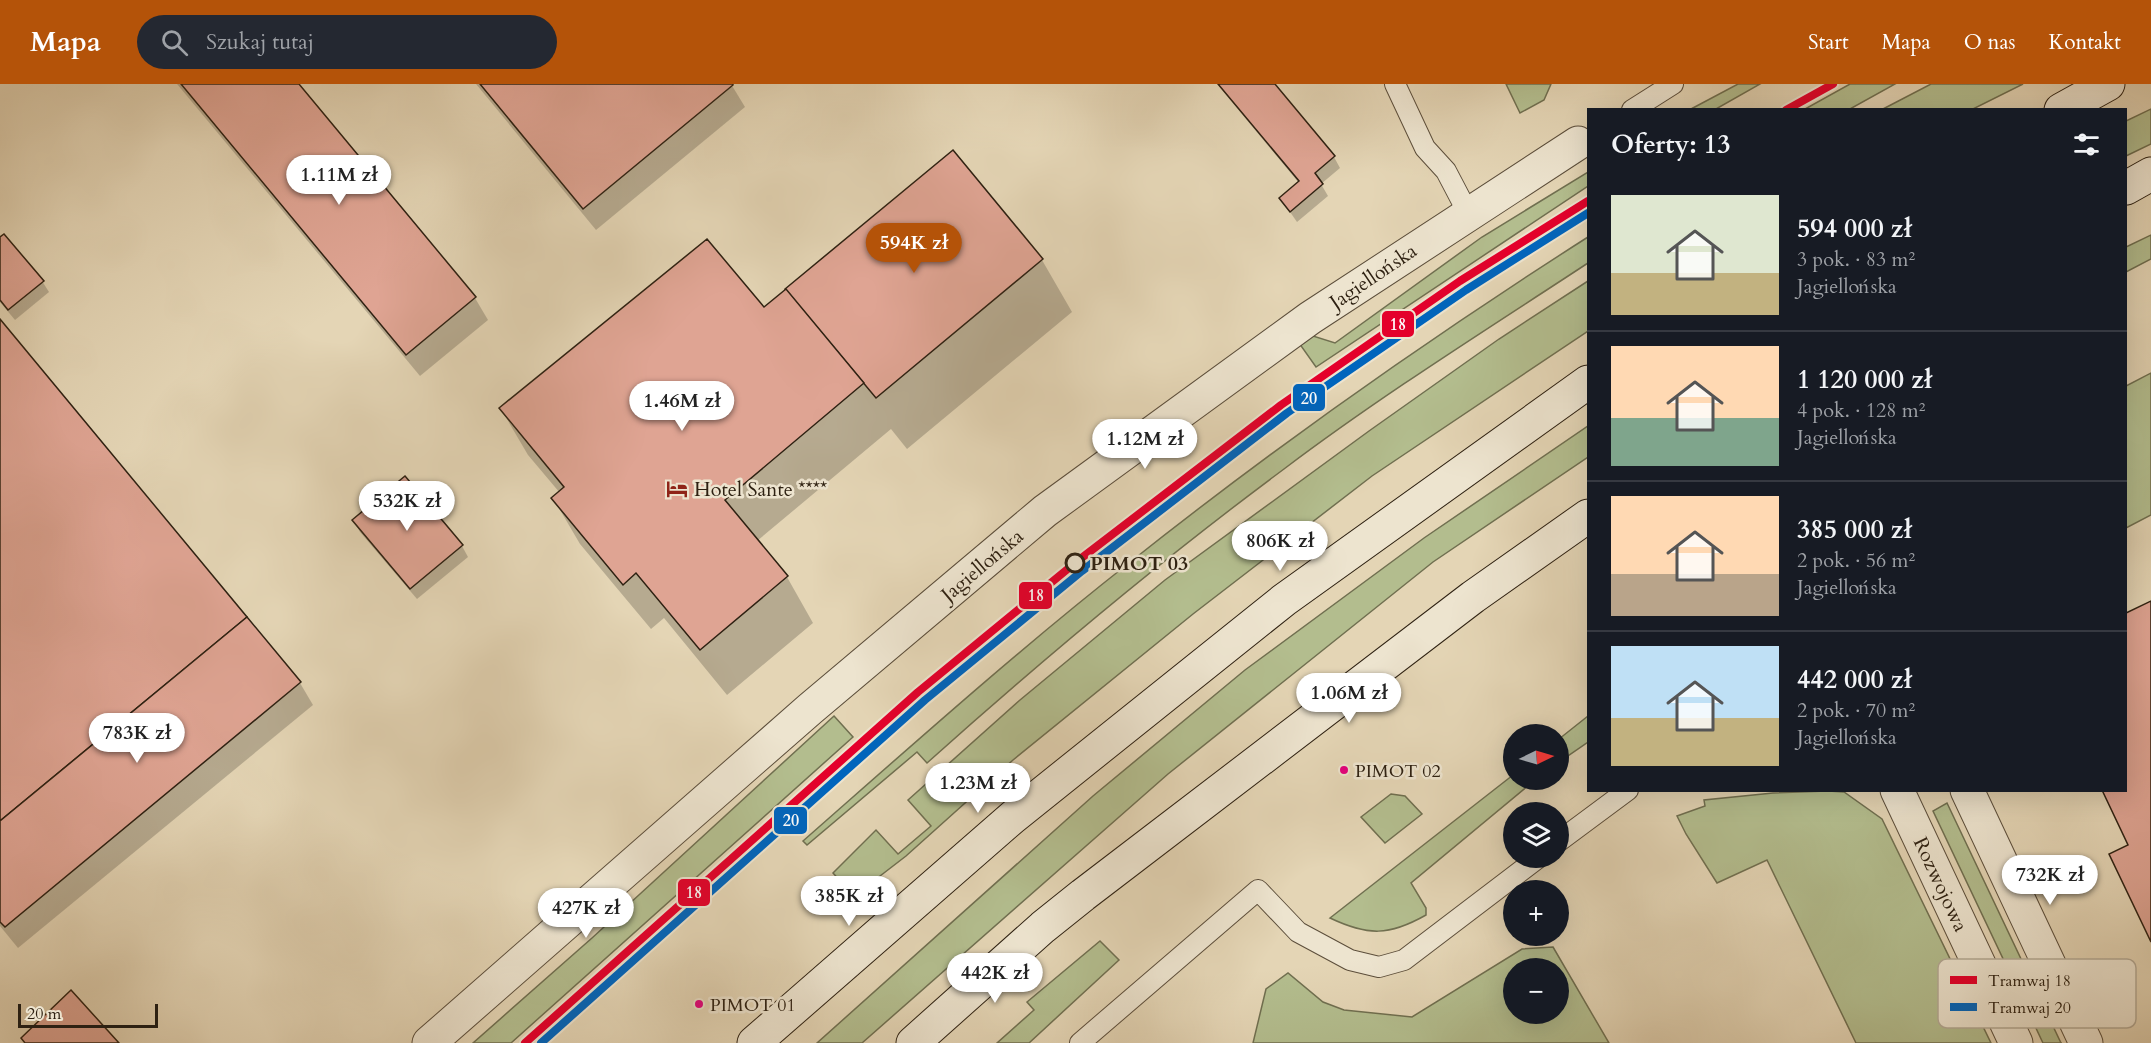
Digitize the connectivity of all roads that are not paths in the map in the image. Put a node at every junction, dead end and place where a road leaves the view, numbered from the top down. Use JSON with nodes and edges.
{"nodes":[{"id":1,"x":1395,"y":84,"type":"edge"},
{"id":2,"x":1673,"y":84,"type":"edge"},
{"id":3,"x":2108,"y":84,"type":"edge"},
{"id":4,"x":1635,"y":108,"type":"edge"},
{"id":5,"x":2065,"y":108,"type":"edge"},
{"id":6,"x":1583,"y":139,"type":"edge"},
{"id":7,"x":2151,"y":174,"type":"edge"},
{"id":8,"x":2127,"y":187,"type":"edge"},
{"id":9,"x":1468,"y":213,"type":"junction"},
{"id":10,"x":1587,"y":383,"type":"edge"},
{"id":11,"x":1583,"y":523,"type":"edge"},
{"id":12,"x":1898,"y":792,"type":"edge"},
{"id":13,"x":1968,"y":792,"type":"edge"},
{"id":14,"x":1622,"y":795,"type":"edge"},
{"id":15,"x":1569,"y":834,"type":"edge"},
{"id":16,"x":1525,"y":868,"type":"edge"},
{"id":17,"x":1976,"y":959,"type":"edge"},
{"id":18,"x":2046,"y":959,"type":"edge"},
{"id":19,"x":2009,"y":1028,"type":"edge"},
{"id":20,"x":2079,"y":1028,"type":"edge"},
{"id":21,"x":429,"y":1043,"type":"edge"},
{"id":22,"x":754,"y":1043,"type":"edge"},
{"id":23,"x":914,"y":1043,"type":"edge"},
{"id":24,"x":1080,"y":1043,"type":"edge"},
{"id":25,"x":2016,"y":1043,"type":"edge"},
{"id":26,"x":2086,"y":1043,"type":"edge"}],
"edges":[{"from":1,"to":9,"type":"lane"},
{"from":2,"to":4,"type":"lane"},
{"from":3,"to":5,"type":"street"},
{"from":6,"to":9,"type":"street","name":"Jagiellońska"},
{"from":7,"to":8,"type":"street"},
{"from":9,"to":21,"type":"street","name":"Jagiellońska"},
{"from":10,"to":22,"type":"street"},
{"from":11,"to":23,"type":"street"},
{"from":12,"to":17,"type":"street","name":"Rozwojowa"},
{"from":13,"to":18,"type":"street"},
{"from":14,"to":15,"type":"lane"},
{"from":16,"to":24,"type":"lane"},
{"from":19,"to":25,"type":"street","name":"Rozwojowa"},
{"from":20,"to":26,"type":"street"}]}
